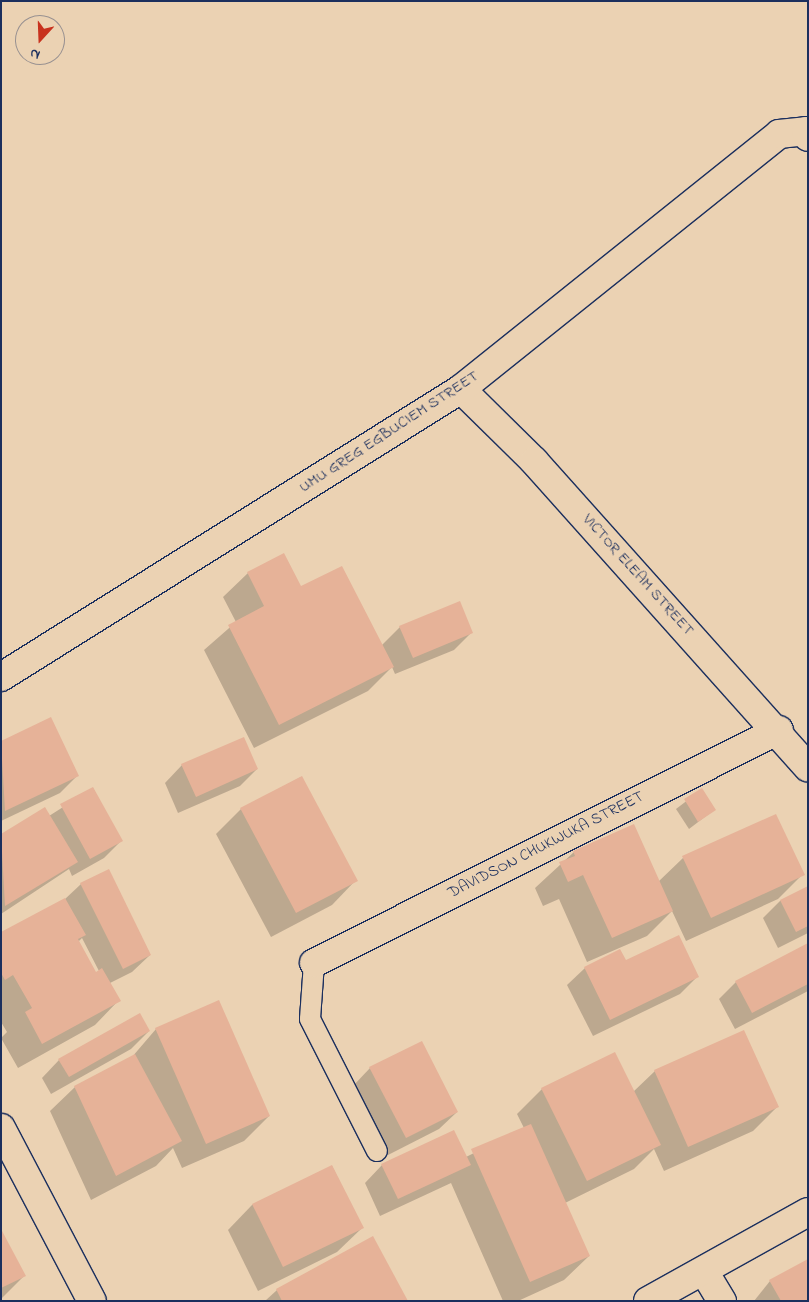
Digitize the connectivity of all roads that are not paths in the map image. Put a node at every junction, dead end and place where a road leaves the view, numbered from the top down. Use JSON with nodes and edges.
{"nodes":[{"id":1,"x":807,"y":134,"type":"edge"},
{"id":2,"x":461,"y":389,"type":"junction"},
{"id":3,"x":1,"y":677,"type":"edge"},
{"id":4,"x":779,"y":730,"type":"junction"},
{"id":5,"x":808,"y":767,"type":"edge"},
{"id":6,"x":314,"y":963,"type":"joint"},
{"id":7,"x":3,"y":1137,"type":"edge"},
{"id":8,"x":377,"y":1151,"type":"dead end"},
{"id":9,"x":808,"y":1212,"type":"edge"},
{"id":10,"x":705,"y":1273,"type":"junction"},
{"id":11,"x":92,"y":1301,"type":"edge"},
{"id":12,"x":648,"y":1301,"type":"edge"},
{"id":13,"x":722,"y":1301,"type":"edge"}],
"edges":[{"from":1,"to":2,"type":"street","name":"UMU GREG EGBUCIEM STREET"},
{"from":2,"to":3,"type":"street","name":"UMU GREG EGBUCIEM STREET"},
{"from":2,"to":4,"type":"street","name":"VICTOR ELEAM STREET"},
{"from":4,"to":5,"type":"street","name":"VICTOR ELEAM STREET"},
{"from":4,"to":6,"type":"street","name":"DAVIDSON CHUKWUKA STREET"},
{"from":6,"to":8,"type":"lane"},
{"from":7,"to":11,"type":"street"},
{"from":9,"to":10,"type":"street"},
{"from":10,"to":12,"type":"street"},
{"from":10,"to":13,"type":"street"}]}
